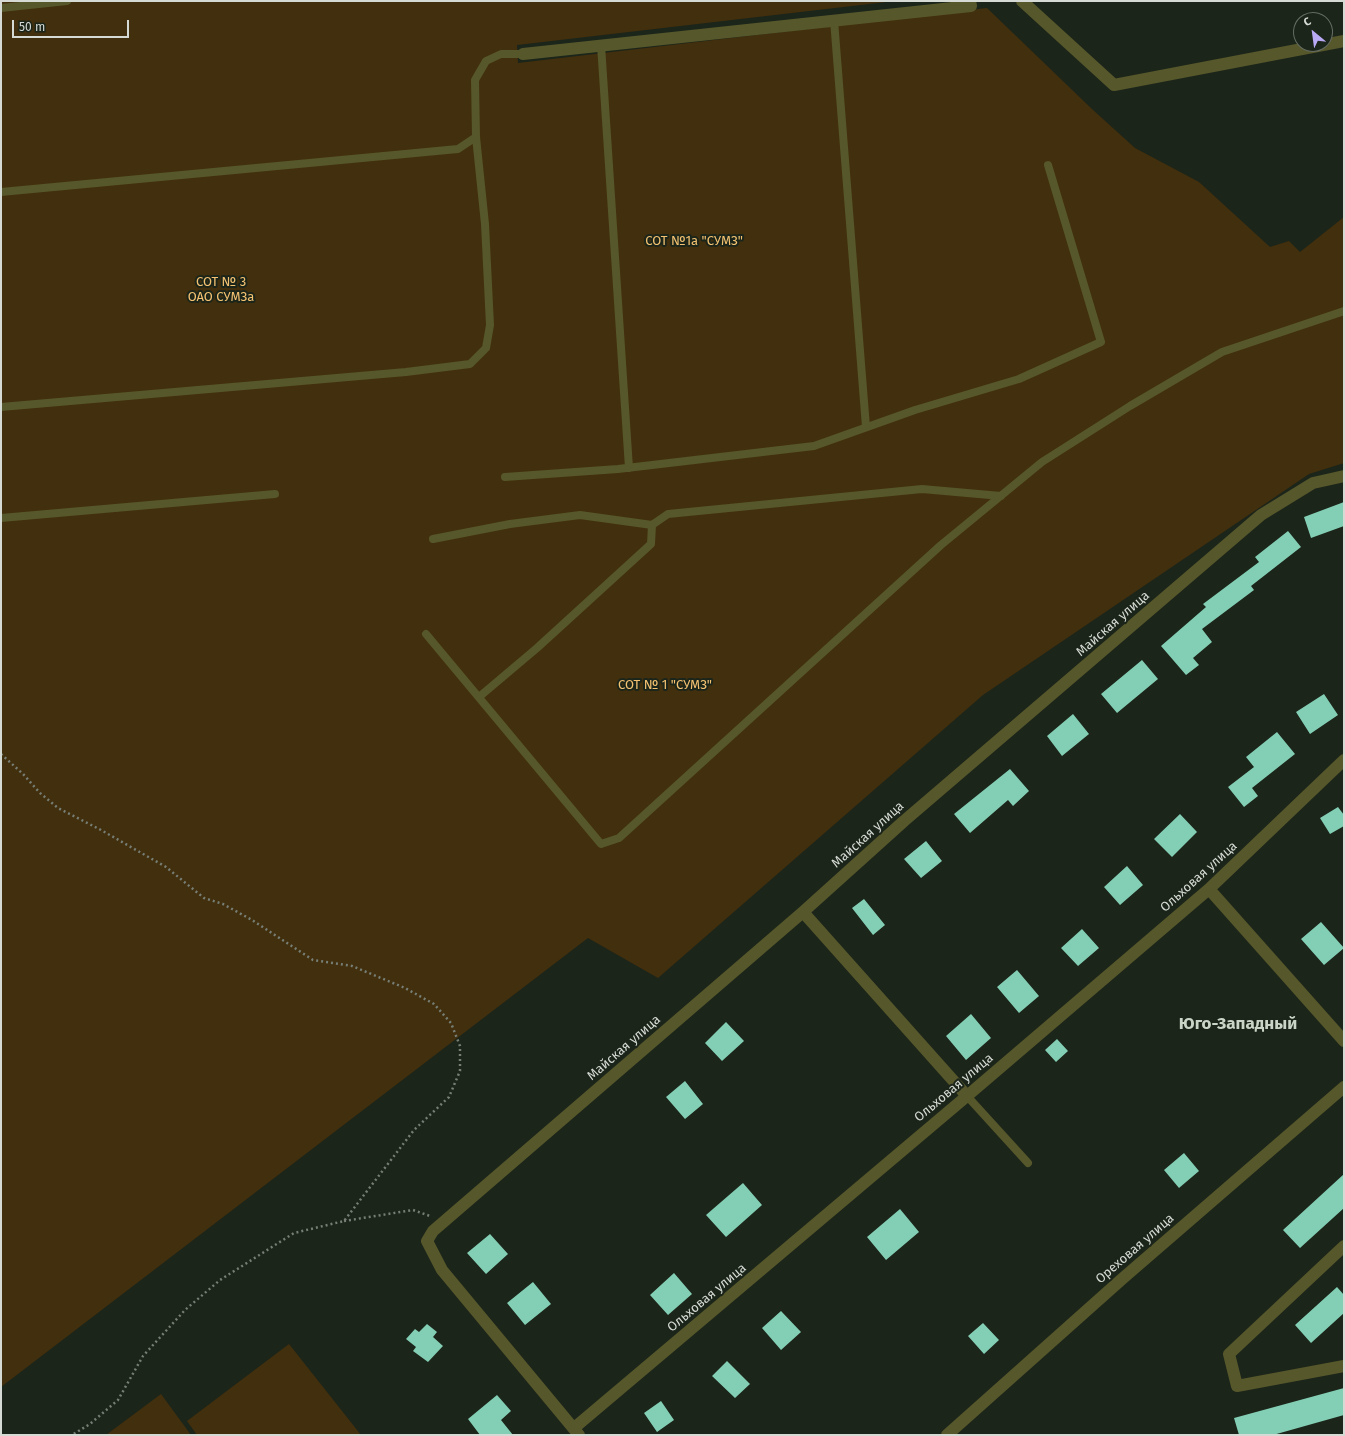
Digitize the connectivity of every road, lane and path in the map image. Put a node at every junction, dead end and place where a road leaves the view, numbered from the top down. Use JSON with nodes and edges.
{"nodes":[{"id":1,"x":67,"y":1,"type":"edge"},
{"id":2,"x":970,"y":1,"type":"edge"},
{"id":3,"x":1022,"y":1,"type":"edge"},
{"id":4,"x":1,"y":8,"type":"edge"},
{"id":5,"x":834,"y":20,"type":"junction"},
{"id":6,"x":1344,"y":41,"type":"edge"},
{"id":7,"x":601,"y":45,"type":"junction"},
{"id":8,"x":523,"y":54,"type":"joint"},
{"id":9,"x":476,"y":137,"type":"junction"},
{"id":10,"x":1048,"y":165,"type":"dead end"},
{"id":11,"x":1,"y":192,"type":"edge"},
{"id":12,"x":1344,"y":311,"type":"edge"},
{"id":13,"x":1,"y":407,"type":"edge"},
{"id":14,"x":866,"y":427,"type":"junction"},
{"id":15,"x":629,"y":468,"type":"junction"},
{"id":16,"x":1344,"y":476,"type":"edge"},
{"id":17,"x":505,"y":477,"type":"dead end"},
{"id":18,"x":276,"y":494,"type":"dead end"},
{"id":19,"x":1001,"y":496,"type":"junction"},
{"id":20,"x":1,"y":518,"type":"edge"},
{"id":21,"x":652,"y":525,"type":"junction"},
{"id":22,"x":433,"y":539,"type":"dead end"},
{"id":23,"x":426,"y":634,"type":"dead end"},
{"id":24,"x":479,"y":697,"type":"junction"},
{"id":25,"x":1,"y":754,"type":"edge"},
{"id":26,"x":1344,"y":760,"type":"edge"},
{"id":27,"x":1208,"y":889,"type":"junction"},
{"id":28,"x":803,"y":912,"type":"junction"},
{"id":29,"x":1344,"y":1041,"type":"edge"},
{"id":30,"x":1344,"y":1087,"type":"edge"},
{"id":31,"x":967,"y":1096,"type":"junction"},
{"id":32,"x":1028,"y":1163,"type":"dead end"},
{"id":33,"x":344,"y":1221,"type":"junction"},
{"id":34,"x":444,"y":1222,"type":"junction"},
{"id":35,"x":1344,"y":1246,"type":"edge"},
{"id":36,"x":1344,"y":1366,"type":"edge"},
{"id":37,"x":576,"y":1432,"type":"edge"},
{"id":38,"x":72,"y":1435,"type":"edge"},
{"id":39,"x":947,"y":1435,"type":"edge"}],
"edges":[{"from":1,"to":4,"type":"lane"},
{"from":2,"to":5,"type":"street"},
{"from":3,"to":6,"type":"street"},
{"from":5,"to":7,"type":"street"},
{"from":5,"to":14,"type":"lane"},
{"from":7,"to":8,"type":"street"},
{"from":7,"to":15,"type":"lane"},
{"from":8,"to":9,"type":"lane"},
{"from":9,"to":11,"type":"lane"},
{"from":9,"to":13,"type":"lane"},
{"from":10,"to":14,"type":"lane"},
{"from":12,"to":19,"type":"lane"},
{"from":14,"to":15,"type":"lane"},
{"from":15,"to":17,"type":"lane"},
{"from":16,"to":28,"type":"street","name":"Майская улица"},
{"from":18,"to":20,"type":"lane"},
{"from":19,"to":21,"type":"lane"},
{"from":19,"to":24,"type":"lane"},
{"from":21,"to":22,"type":"lane"},
{"from":21,"to":24,"type":"lane"},
{"from":23,"to":24,"type":"lane"},
{"from":25,"to":33,"type":"path"},
{"from":26,"to":27,"type":"street","name":"Ольховая улица"},
{"from":27,"to":29,"type":"street"},
{"from":27,"to":31,"type":"street","name":"Ольховая улица"},
{"from":28,"to":31,"type":"street"},
{"from":28,"to":34,"type":"street","name":"Майская улица"},
{"from":30,"to":39,"type":"street","name":"Ореховая улица"},
{"from":31,"to":32,"type":"lane"},
{"from":31,"to":37,"type":"street","name":"Ольховая улица"},
{"from":33,"to":34,"type":"path"},
{"from":33,"to":38,"type":"path"},
{"from":34,"to":37,"type":"street","name":"Майская улица"},
{"from":35,"to":36,"type":"street"}]}
